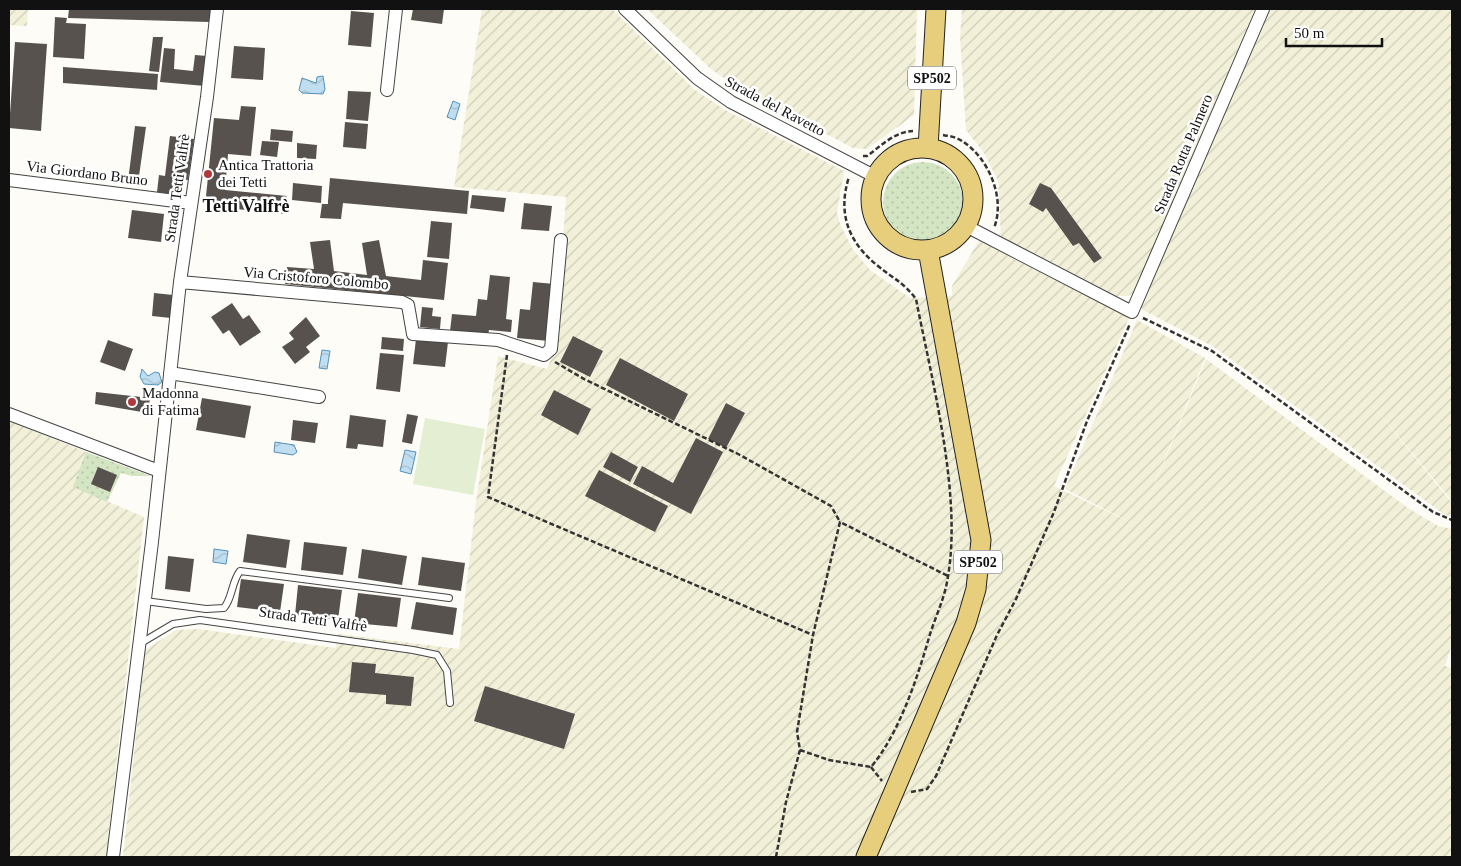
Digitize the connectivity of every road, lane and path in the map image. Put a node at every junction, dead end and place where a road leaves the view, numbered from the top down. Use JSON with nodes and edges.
{"nodes":[{"id":1,"x":217,"y":9,"type":"edge"},
{"id":2,"x":396,"y":9,"type":"edge"},
{"id":3,"x":625,"y":9,"type":"edge"},
{"id":4,"x":936,"y":9,"type":"edge"},
{"id":5,"x":1263,"y":9,"type":"edge"},
{"id":6,"x":387,"y":90,"type":"dead end"},
{"id":7,"x":928,"y":139,"type":"junction"},
{"id":8,"x":854,"y":160,"type":"junction"},
{"id":9,"x":876,"y":177,"type":"junction"},
{"id":10,"x":9,"y":180,"type":"edge"},
{"id":11,"x":191,"y":203,"type":"junction"},
{"id":12,"x":966,"y":226,"type":"junction"},
{"id":13,"x":990,"y":238,"type":"junction"},
{"id":14,"x":561,"y":240,"type":"dead end"},
{"id":15,"x":928,"y":250,"type":"junction"},
{"id":16,"x":180,"y":282,"type":"junction"},
{"id":17,"x":1133,"y":313,"type":"junction"},
{"id":18,"x":508,"y":344,"type":"junction"},
{"id":19,"x":544,"y":355,"type":"junction"},
{"id":20,"x":170,"y":373,"type":"junction"},
{"id":21,"x":319,"y":397,"type":"dead end"},
{"id":22,"x":9,"y":414,"type":"edge"},
{"id":23,"x":159,"y":472,"type":"junction"},
{"id":24,"x":1452,"y":520,"type":"edge"},
{"id":25,"x":840,"y":522,"type":"junction"},
{"id":26,"x":948,"y":576,"type":"junction"},
{"id":27,"x":449,"y":598,"type":"dead end"},
{"id":28,"x":145,"y":601,"type":"junction"},
{"id":29,"x":813,"y":635,"type":"junction"},
{"id":30,"x":140,"y":644,"type":"junction"},
{"id":31,"x":450,"y":703,"type":"dead end"},
{"id":32,"x":800,"y":750,"type":"junction"},
{"id":33,"x":871,"y":767,"type":"junction"},
{"id":34,"x":884,"y":782,"type":"dead end"},
{"id":35,"x":911,"y":792,"type":"dead end"},
{"id":36,"x":113,"y":857,"type":"edge"},
{"id":37,"x":776,"y":857,"type":"edge"},
{"id":38,"x":866,"y":857,"type":"edge"}],
"edges":[{"from":1,"to":11,"type":"street","name":"Strada Tetti Valfrè"},
{"from":2,"to":6,"type":"street"},
{"from":3,"to":8,"type":"street","name":"Strada del Ravetto"},
{"from":4,"to":7,"type":"main road","number":"SP502"},
{"from":5,"to":17,"type":"street","name":"Strada Rotta Palmero"},
{"from":7,"to":8,"type":"path"},
{"from":7,"to":9,"type":"main road"},
{"from":7,"to":12,"type":"main road"},
{"from":7,"to":13,"type":"path"},
{"from":8,"to":9,"type":"street","name":"Strada del Ravetto"},
{"from":8,"to":26,"type":"path"},
{"from":9,"to":15,"type":"main road"},
{"from":10,"to":11,"type":"street","name":"Via Giordano Bruno"},
{"from":11,"to":16,"type":"street","name":"Strada Tetti Valfrè"},
{"from":12,"to":13,"type":"street"},
{"from":12,"to":15,"type":"main road"},
{"from":13,"to":17,"type":"street"},
{"from":14,"to":19,"type":"street"},
{"from":15,"to":38,"type":"main road","number":"SP502"},
{"from":16,"to":18,"type":"street","name":"Via Cristoforo Colombo"},
{"from":16,"to":20,"type":"street","name":"Strada Tetti Valfrè"},
{"from":17,"to":24,"type":"path"},
{"from":17,"to":35,"type":"path"},
{"from":18,"to":19,"type":"street","name":"Via Cristoforo Colombo"},
{"from":18,"to":29,"type":"path"},
{"from":19,"to":25,"type":"path"},
{"from":20,"to":21,"type":"street"},
{"from":20,"to":23,"type":"street","name":"Strada Tetti Valfrè"},
{"from":22,"to":23,"type":"street"},
{"from":23,"to":28,"type":"street","name":"Strada Tetti Valfrè"},
{"from":25,"to":26,"type":"path"},
{"from":25,"to":29,"type":"path"},
{"from":26,"to":33,"type":"path"},
{"from":27,"to":28,"type":"lane"},
{"from":28,"to":30,"type":"street","name":"Strada Tetti Valfrè"},
{"from":29,"to":32,"type":"path"},
{"from":30,"to":31,"type":"lane","name":"Strada Tetti Valfrè"},
{"from":30,"to":36,"type":"street","name":"Strada Tetti Valfrè"},
{"from":32,"to":33,"type":"path"},
{"from":32,"to":37,"type":"path"},
{"from":33,"to":34,"type":"path"}]}
